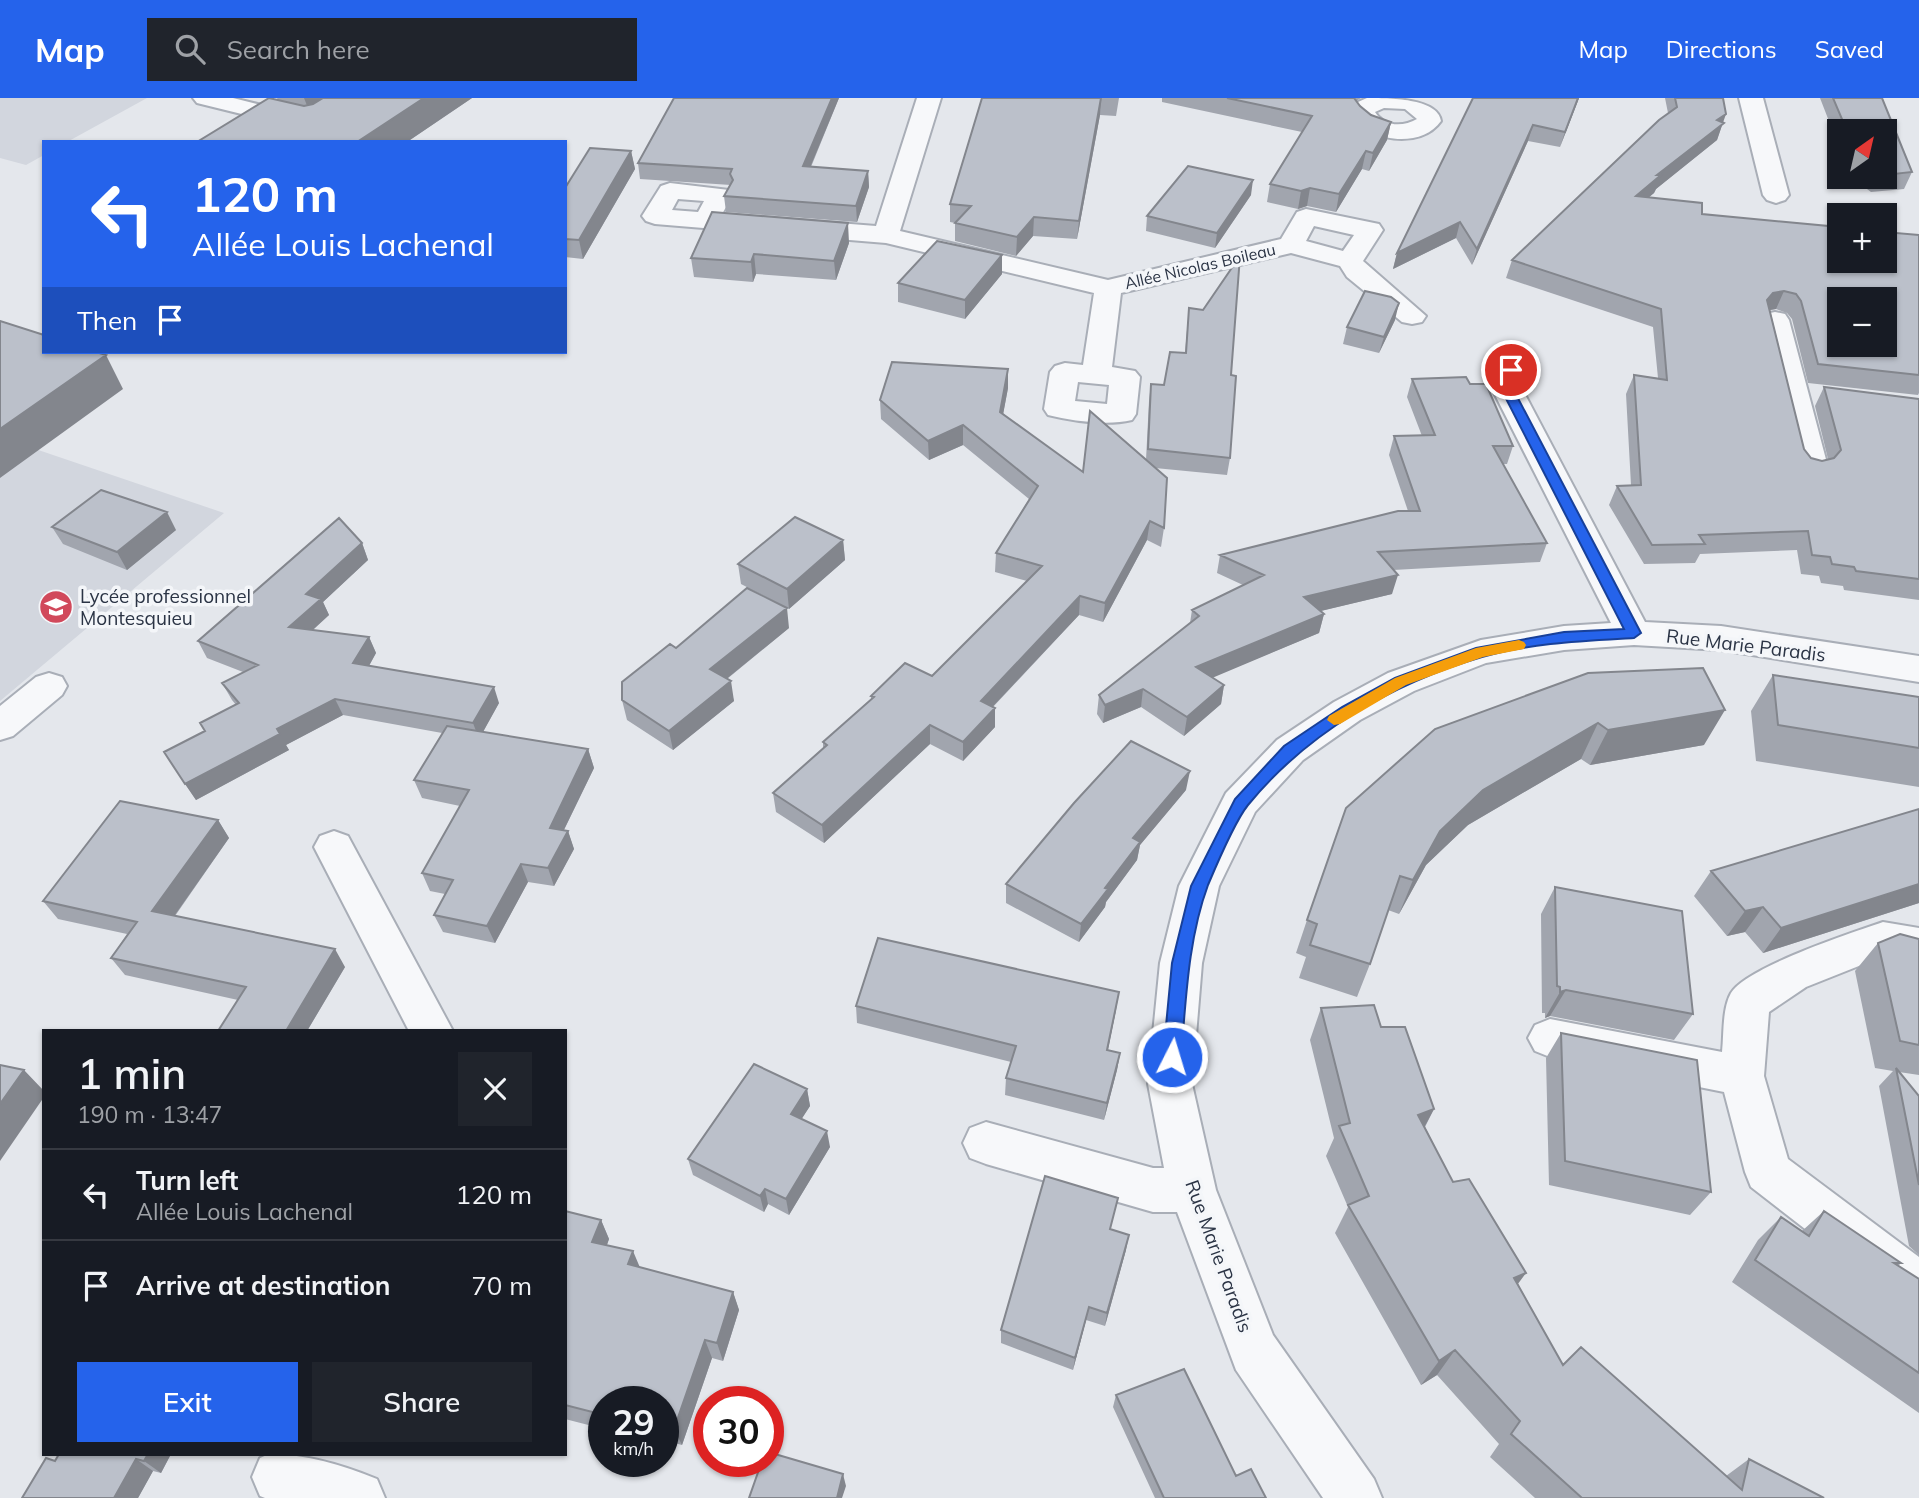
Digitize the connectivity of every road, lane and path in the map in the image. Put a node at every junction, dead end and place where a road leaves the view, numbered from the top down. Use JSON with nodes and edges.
{"nodes":[{"id":1,"x":205,"y":98,"type":"edge"},
{"id":2,"x":929,"y":98,"type":"edge"},
{"id":3,"x":1347,"y":98,"type":"edge"},
{"id":4,"x":1751,"y":98,"type":"edge"},
{"id":5,"x":1372,"y":103,"type":"dead end"},
{"id":6,"x":317,"y":128,"type":"edge"},
{"id":7,"x":1776,"y":195,"type":"dead end"},
{"id":8,"x":706,"y":220,"type":"edge"},
{"id":9,"x":886,"y":235,"type":"junction"},
{"id":10,"x":1291,"y":245,"type":"junction"},
{"id":11,"x":1350,"y":261,"type":"junction"},
{"id":12,"x":1108,"y":288,"type":"junction"},
{"id":13,"x":1412,"y":316,"type":"dead end"},
{"id":14,"x":1776,"y":320,"type":"dead end"},
{"id":15,"x":1517,"y":358,"type":"dead end"},
{"id":16,"x":1096,"y":374,"type":"dead end"},
{"id":17,"x":1812,"y":467,"type":"edge"},
{"id":18,"x":1634,"y":633,"type":"junction"},
{"id":19,"x":1919,"y":669,"type":"edge"},
{"id":20,"x":49,"y":686,"type":"dead end"},
{"id":21,"x":0,"y":726,"type":"edge"},
{"id":22,"x":334,"y":847,"type":"dead end"},
{"id":23,"x":1919,"y":945,"type":"edge"},
{"id":24,"x":430,"y":1029,"type":"edge"},
{"id":25,"x":1550,"y":1038,"type":"dead end"},
{"id":26,"x":1742,"y":1076,"type":"junction"},
{"id":27,"x":986,"y":1143,"type":"dead end"},
{"id":28,"x":1192,"y":1190,"type":"junction"},
{"id":29,"x":1919,"y":1287,"type":"edge"},
{"id":30,"x":280,"y":1476,"type":"edge"},
{"id":31,"x":358,"y":1498,"type":"edge"},
{"id":32,"x":1355,"y":1498,"type":"edge"}],
"edges":[{"from":1,"to":6,"type":"street"},
{"from":2,"to":9,"type":"street"},
{"from":3,"to":5,"type":"street"},
{"from":4,"to":7,"type":"street"},
{"from":8,"to":9,"type":"street","name":"Allée Nicolas Boileau"},
{"from":9,"to":12,"type":"street","name":"Allée Nicolas Boileau"},
{"from":10,"to":11,"type":"street","name":"Allée Nicolas Boileau"},
{"from":10,"to":11,"type":"street","name":"Allée Nicolas Boileau"},
{"from":10,"to":12,"type":"street","name":"Allée Nicolas Boileau"},
{"from":11,"to":13,"type":"street"},
{"from":12,"to":16,"type":"street","name":"Allée Nicolas Boileau"},
{"from":14,"to":17,"type":"street"},
{"from":15,"to":18,"type":"street"},
{"from":18,"to":19,"type":"street","name":"Rue Marie Paradis"},
{"from":18,"to":28,"type":"street","name":"Rue Marie Paradis"},
{"from":20,"to":21,"type":"street"},
{"from":22,"to":24,"type":"street"},
{"from":23,"to":26,"type":"street"},
{"from":25,"to":26,"type":"street"},
{"from":26,"to":29,"type":"street"},
{"from":27,"to":28,"type":"street"},
{"from":28,"to":32,"type":"street","name":"Rue Marie Paradis"},
{"from":30,"to":31,"type":"street"}]}
